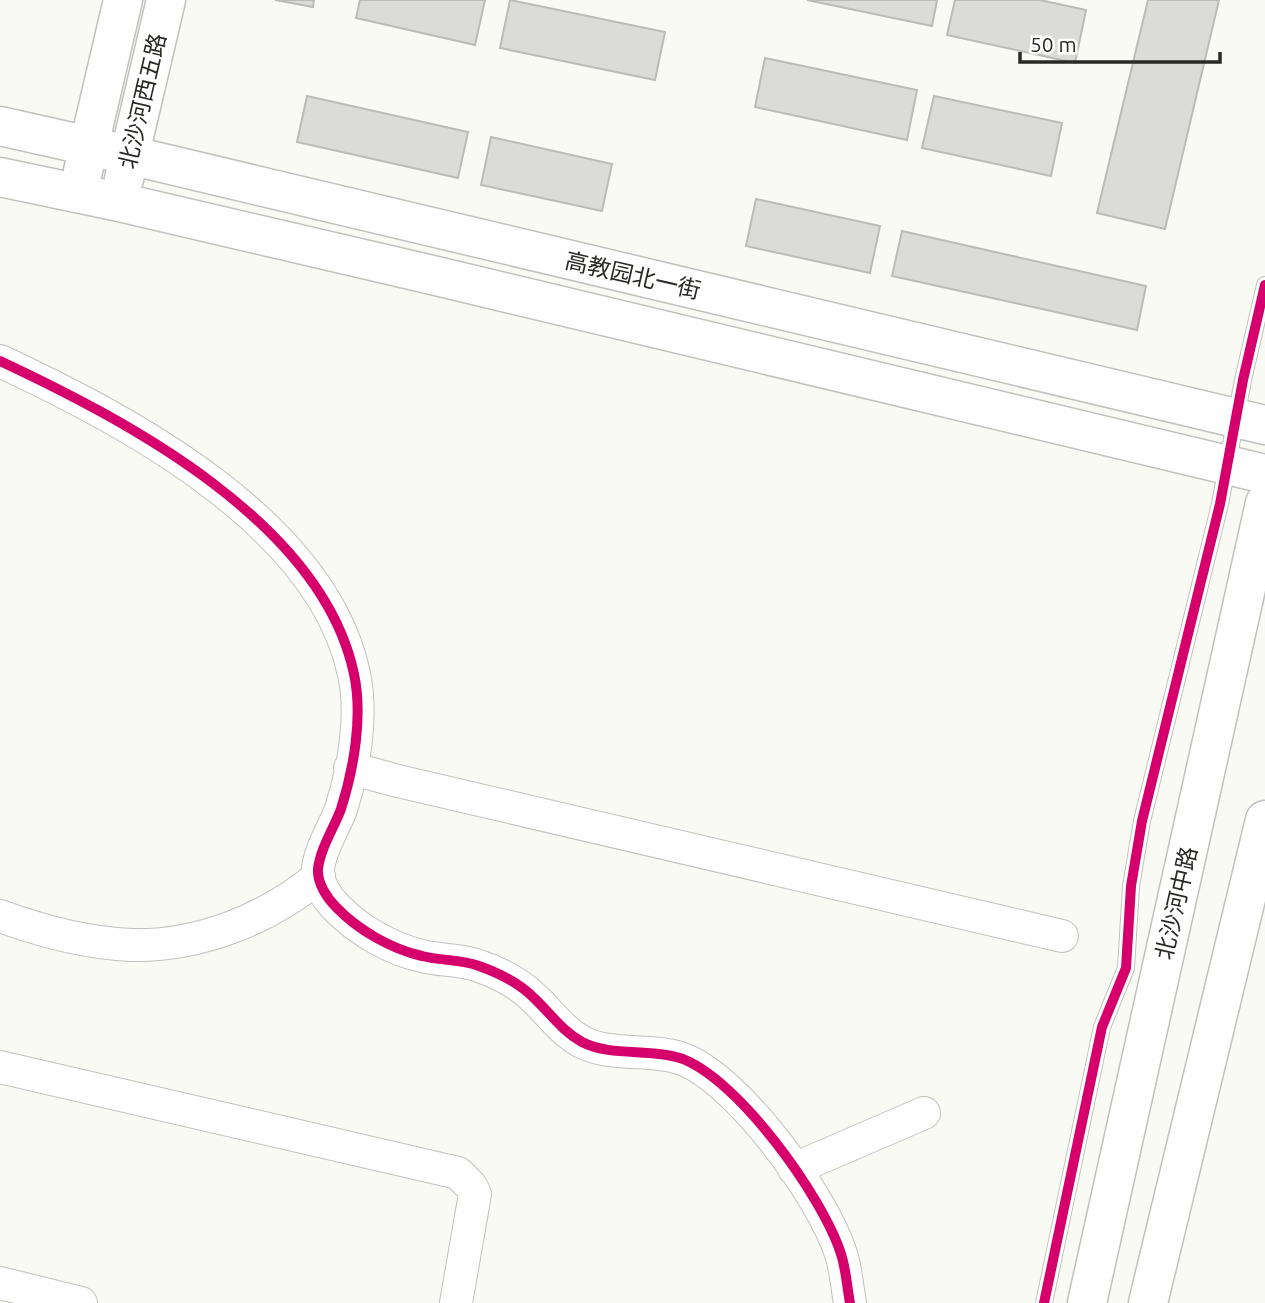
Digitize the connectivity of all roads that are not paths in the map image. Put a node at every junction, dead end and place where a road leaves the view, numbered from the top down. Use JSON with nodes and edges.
{"nodes":[{"id":1,"x":123,"y":0,"type":"edge"},
{"id":2,"x":166,"y":0,"type":"edge"},
{"id":3,"x":0,"y":126,"type":"edge"},
{"id":4,"x":89,"y":146,"type":"junction"},
{"id":5,"x":129,"y":155,"type":"junction"},
{"id":6,"x":0,"y":177,"type":"edge"},
{"id":7,"x":78,"y":193,"type":"junction"},
{"id":8,"x":119,"y":202,"type":"junction"},
{"id":9,"x":1265,"y":285,"type":"edge"},
{"id":10,"x":0,"y":361,"type":"edge"},
{"id":11,"x":1250,"y":422,"type":"edge"},
{"id":12,"x":1227,"y":465,"type":"junction"},
{"id":13,"x":1265,"y":474,"type":"edge"},
{"id":14,"x":1265,"y":503,"type":"edge"},
{"id":15,"x":350,"y":768,"type":"junction"},
{"id":16,"x":1265,"y":820,"type":"edge"},
{"id":17,"x":318,"y":876,"type":"junction"},
{"id":18,"x":0,"y":916,"type":"edge"},
{"id":19,"x":1062,"y":936,"type":"dead end"},
{"id":20,"x":0,"y":1068,"type":"edge"},
{"id":21,"x":924,"y":1113,"type":"dead end"},
{"id":22,"x":794,"y":1169,"type":"junction"},
{"id":23,"x":0,"y":1283,"type":"edge"},
{"id":24,"x":80,"y":1303,"type":"edge"},
{"id":25,"x":456,"y":1303,"type":"edge"},
{"id":26,"x":850,"y":1303,"type":"edge"},
{"id":27,"x":1044,"y":1303,"type":"edge"},
{"id":28,"x":1087,"y":1303,"type":"edge"},
{"id":29,"x":1148,"y":1303,"type":"edge"}],
"edges":[{"from":1,"to":4,"type":"street","name":"北沙河西五路"},
{"from":2,"to":5,"type":"street","name":"北沙河西五路"},
{"from":3,"to":4,"type":"street","name":"高教园北一街"},
{"from":4,"to":5,"type":"street","name":"高教园北一街"},
{"from":4,"to":7,"type":"street","name":"北沙河西五路"},
{"from":5,"to":8,"type":"street","name":"北沙河西五路"},
{"from":5,"to":11,"type":"street","name":"高教园北一街"},
{"from":6,"to":7,"type":"street","name":"高教园北一街"},
{"from":7,"to":8,"type":"street","name":"高教园北一街"},
{"from":8,"to":12,"type":"street","name":"高教园北一街"},
{"from":9,"to":11,"type":"lane"},
{"from":10,"to":15,"type":"street"},
{"from":11,"to":12,"type":"lane"},
{"from":12,"to":13,"type":"street","name":"高教园北一街"},
{"from":12,"to":27,"type":"lane"},
{"from":14,"to":28,"type":"street","name":"北沙河中路"},
{"from":15,"to":17,"type":"street"},
{"from":15,"to":19,"type":"street"},
{"from":16,"to":29,"type":"street"},
{"from":17,"to":18,"type":"street"},
{"from":17,"to":22,"type":"street"},
{"from":20,"to":25,"type":"street"},
{"from":21,"to":22,"type":"street"},
{"from":22,"to":26,"type":"street"},
{"from":23,"to":24,"type":"street"}]}
